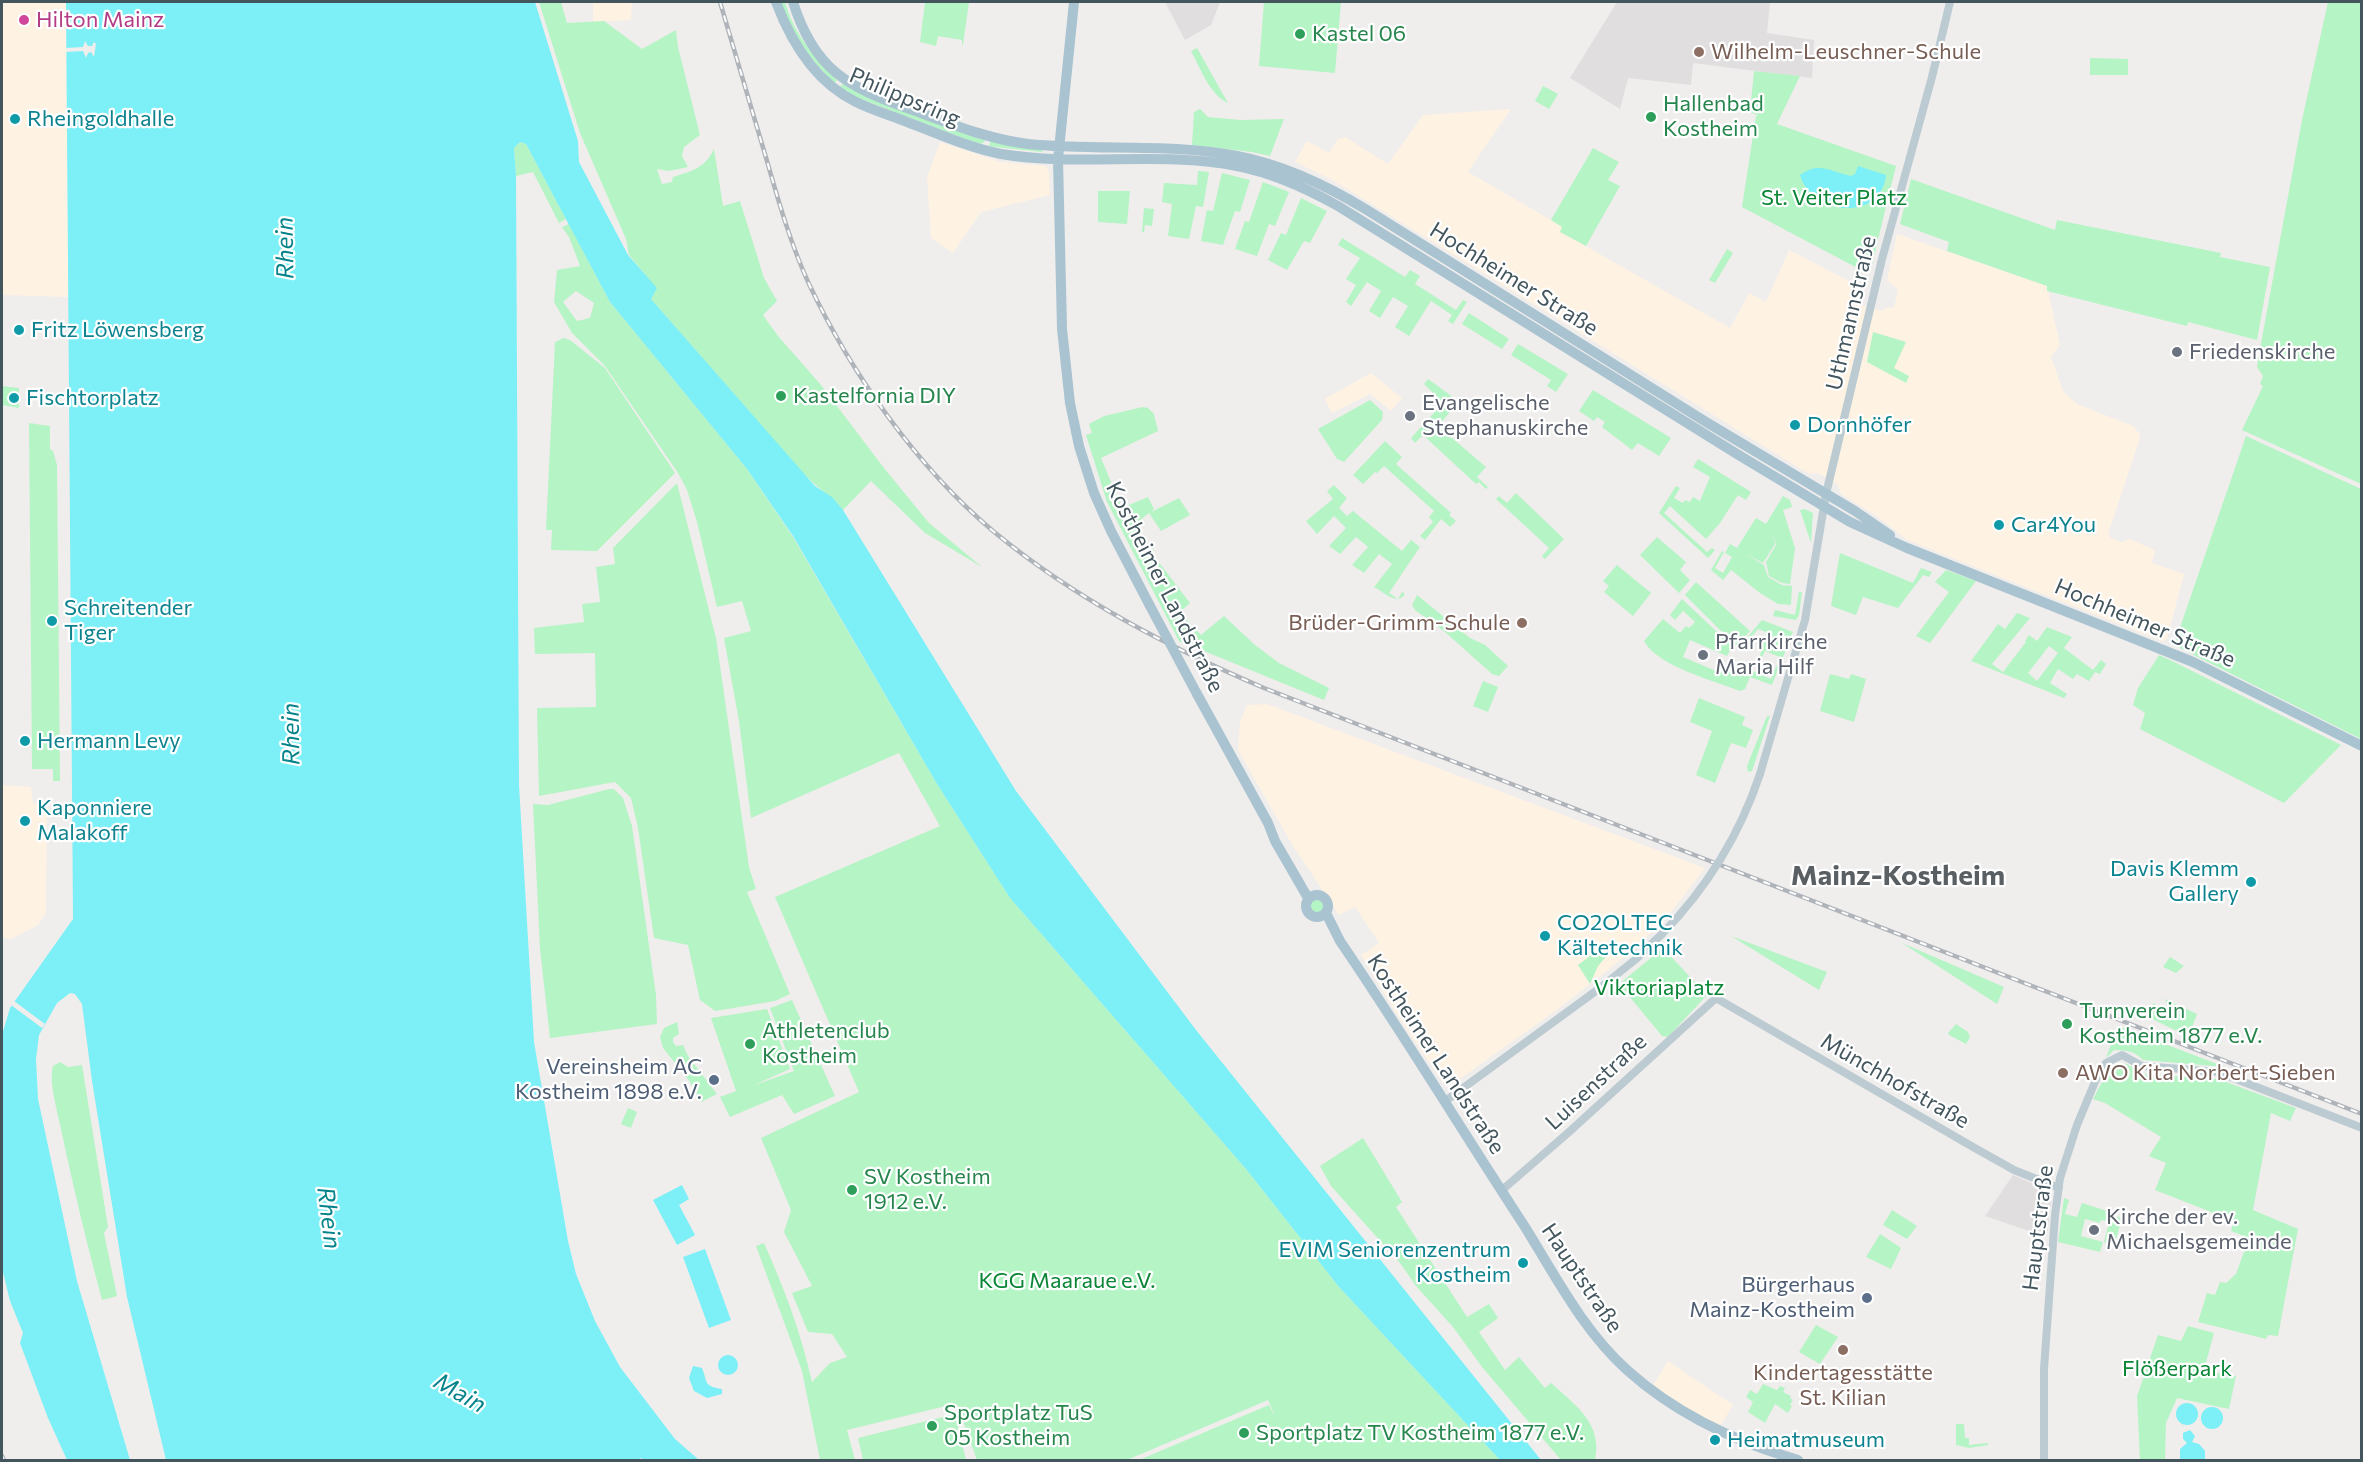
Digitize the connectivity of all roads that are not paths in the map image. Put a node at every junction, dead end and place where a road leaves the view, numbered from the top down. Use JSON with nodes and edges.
{"nodes":[{"id":1,"x":776,"y":2,"type":"edge"},
{"id":2,"x":793,"y":2,"type":"edge"},
{"id":3,"x":1074,"y":2,"type":"edge"},
{"id":4,"x":1950,"y":2,"type":"edge"},
{"id":5,"x":843,"y":79,"type":"junction"},
{"id":6,"x":836,"y":90,"type":"junction"},
{"id":7,"x":987,"y":136,"type":"junction"},
{"id":8,"x":1062,"y":147,"type":"junction"},
{"id":9,"x":983,"y":149,"type":"junction"},
{"id":10,"x":1061,"y":159,"type":"junction"},
{"id":11,"x":1826,"y":494,"type":"junction"},
{"id":12,"x":1823,"y":507,"type":"junction"},
{"id":13,"x":1908,"y":548,"type":"junction"},
{"id":14,"x":2361,"y":746,"type":"edge"},
{"id":15,"x":1311,"y":896,"type":"junction"},
{"id":16,"x":1323,"y":915,"type":"junction"},
{"id":17,"x":1716,"y":998,"type":"joint"},
{"id":18,"x":1444,"y":1102,"type":"junction"},
{"id":19,"x":2361,"y":1128,"type":"edge"},
{"id":20,"x":2059,"y":1188,"type":"junction"},
{"id":21,"x":1501,"y":1191,"type":"junction"},
{"id":22,"x":1798,"y":1461,"type":"edge"},
{"id":23,"x":2044,"y":1461,"type":"edge"}],
"edges":[{"from":1,"to":6,"type":"main road","name":"Philippsring"},
{"from":2,"to":5,"type":"main road","name":"Philippsring"},
{"from":3,"to":8,"type":"main road","name":"Kostheimer Landstraße"},
{"from":4,"to":11,"type":"street","name":"Uthmannstraße"},
{"from":5,"to":6,"type":"main road"},
{"from":5,"to":7,"type":"main road","name":"Philippsring"},
{"from":6,"to":9,"type":"main road","name":"Philippsring"},
{"from":7,"to":8,"type":"main road","name":"Philippsring"},
{"from":7,"to":9,"type":"main road"},
{"from":8,"to":10,"type":"main road","name":"Kostheimer Landstraße"},
{"from":8,"to":11,"type":"main road","name":"Hochheimer Straße"},
{"from":9,"to":10,"type":"main road","name":"Philippsring"},
{"from":10,"to":12,"type":"main road","name":"Hochheimer Straße"},
{"from":10,"to":15,"type":"main road","name":"Kostheimer Landstraße","bridge":true},
{"from":11,"to":12,"type":"street","name":"Uthmannstraße"},
{"from":11,"to":13,"type":"main road","name":"Hochheimer Straße"},
{"from":12,"to":13,"type":"main road","name":"Hochheimer Straße"},
{"from":12,"to":18,"type":"street","name":"Uthmannstraße","bridge":true},
{"from":13,"to":14,"type":"main road","name":"Hochheimer Straße"},
{"from":15,"to":16,"type":"main road"},
{"from":15,"to":16,"type":"main road"},
{"from":16,"to":18,"type":"main road","name":"Kostheimer Landstraße"},
{"from":17,"to":20,"type":"street","name":"Münchhofstraße"},
{"from":17,"to":21,"type":"street","name":"Luisenstraße"},
{"from":18,"to":21,"type":"main road","name":"Kostheimer Landstraße"},
{"from":19,"to":20,"type":"street","name":"Hauptstraße"},
{"from":20,"to":23,"type":"street","name":"Hauptstraße"},
{"from":21,"to":22,"type":"main road","name":"Hauptstraße"}]}
